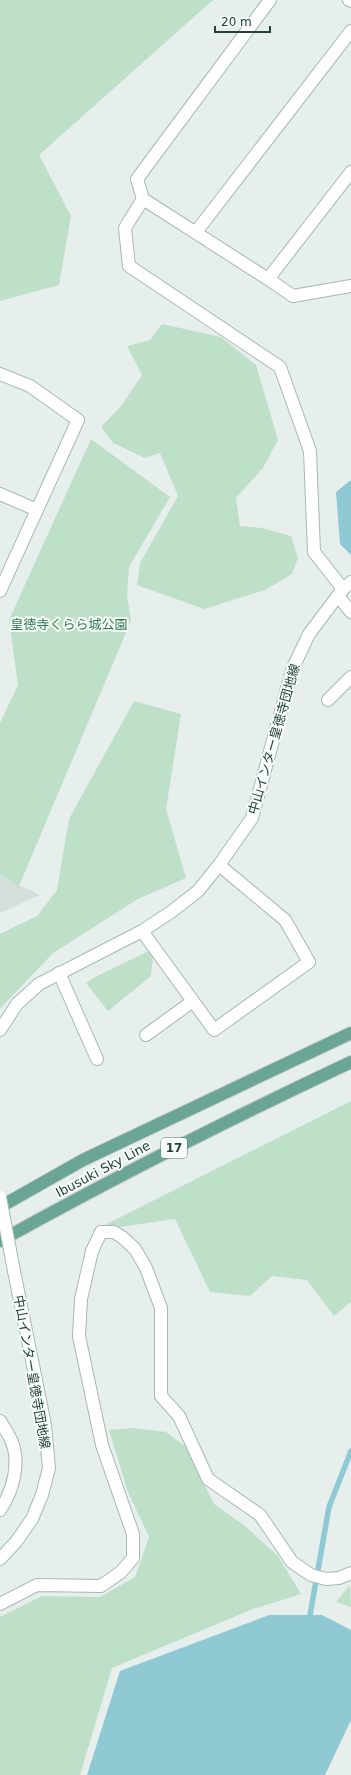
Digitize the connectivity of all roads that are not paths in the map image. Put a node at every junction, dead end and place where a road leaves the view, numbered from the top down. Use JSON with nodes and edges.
{"nodes":[{"id":1,"x":270,"y":0,"type":"edge"},
{"id":2,"x":351,"y":32,"type":"edge"},
{"id":3,"x":351,"y":172,"type":"edge"},
{"id":4,"x":143,"y":199,"type":"junction"},
{"id":5,"x":196,"y":232,"type":"junction"},
{"id":6,"x":268,"y":278,"type":"junction"},
{"id":7,"x":351,"y":286,"type":"edge"},
{"id":8,"x":0,"y":374,"type":"edge"},
{"id":9,"x":0,"y":494,"type":"edge"},
{"id":10,"x":37,"y":510,"type":"junction"},
{"id":11,"x":3,"y":577,"type":"edge"},
{"id":12,"x":344,"y":589,"type":"edge"},
{"id":13,"x":0,"y":591,"type":"edge"},
{"id":14,"x":351,"y":612,"type":"edge"},
{"id":15,"x":351,"y":677,"type":"edge"},
{"id":16,"x":328,"y":700,"type":"dead end"},
{"id":17,"x":219,"y":865,"type":"junction"},
{"id":18,"x":142,"y":931,"type":"junction"},
{"id":19,"x":59,"y":973,"type":"junction"},
{"id":20,"x":193,"y":1001,"type":"junction"},
{"id":21,"x":0,"y":1030,"type":"edge"},
{"id":22,"x":351,"y":1033,"type":"edge"},
{"id":23,"x":146,"y":1035,"type":"dead end"},
{"id":24,"x":97,"y":1059,"type":"dead end"},
{"id":25,"x":351,"y":1062,"type":"edge"},
{"id":26,"x":0,"y":1198,"type":"edge"},
{"id":27,"x":0,"y":1208,"type":"edge"},
{"id":28,"x":0,"y":1241,"type":"edge"},
{"id":29,"x":0,"y":1421,"type":"edge"},
{"id":30,"x":0,"y":1510,"type":"edge"},
{"id":31,"x":0,"y":1559,"type":"edge"},
{"id":32,"x":351,"y":1573,"type":"edge"},
{"id":33,"x":0,"y":1604,"type":"edge"}],
"edges":[{"from":1,"to":4,"type":"street"},
{"from":2,"to":5,"type":"street"},
{"from":3,"to":6,"type":"street"},
{"from":4,"to":5,"type":"street"},
{"from":4,"to":12,"type":"street"},
{"from":5,"to":6,"type":"street"},
{"from":6,"to":7,"type":"street"},
{"from":8,"to":10,"type":"street"},
{"from":9,"to":10,"type":"street"},
{"from":10,"to":11,"type":"street"},
{"from":11,"to":13,"type":"street"},
{"from":12,"to":14,"type":"street"},
{"from":12,"to":17,"type":"street","name":"中山インター皇徳寺団地線"},
{"from":15,"to":16,"type":"street"},
{"from":17,"to":18,"type":"street","name":"中山インター皇徳寺団地線"},
{"from":17,"to":20,"type":"street"},
{"from":18,"to":19,"type":"street","name":"中山インター皇徳寺団地線"},
{"from":18,"to":20,"type":"street"},
{"from":19,"to":21,"type":"street","name":"中山インター皇徳寺団地線"},
{"from":19,"to":24,"type":"street"},
{"from":20,"to":23,"type":"street"},
{"from":22,"to":27,"type":"main road","name":"Ibusuki Sky Line","number":"17"},
{"from":25,"to":28,"type":"main road","name":"Ibusuki Sky Line","number":"17"},
{"from":26,"to":31,"type":"street","name":"中山インター皇徳寺団地線","bridge":true},
{"from":29,"to":30,"type":"street"},
{"from":32,"to":33,"type":"street"}]}
